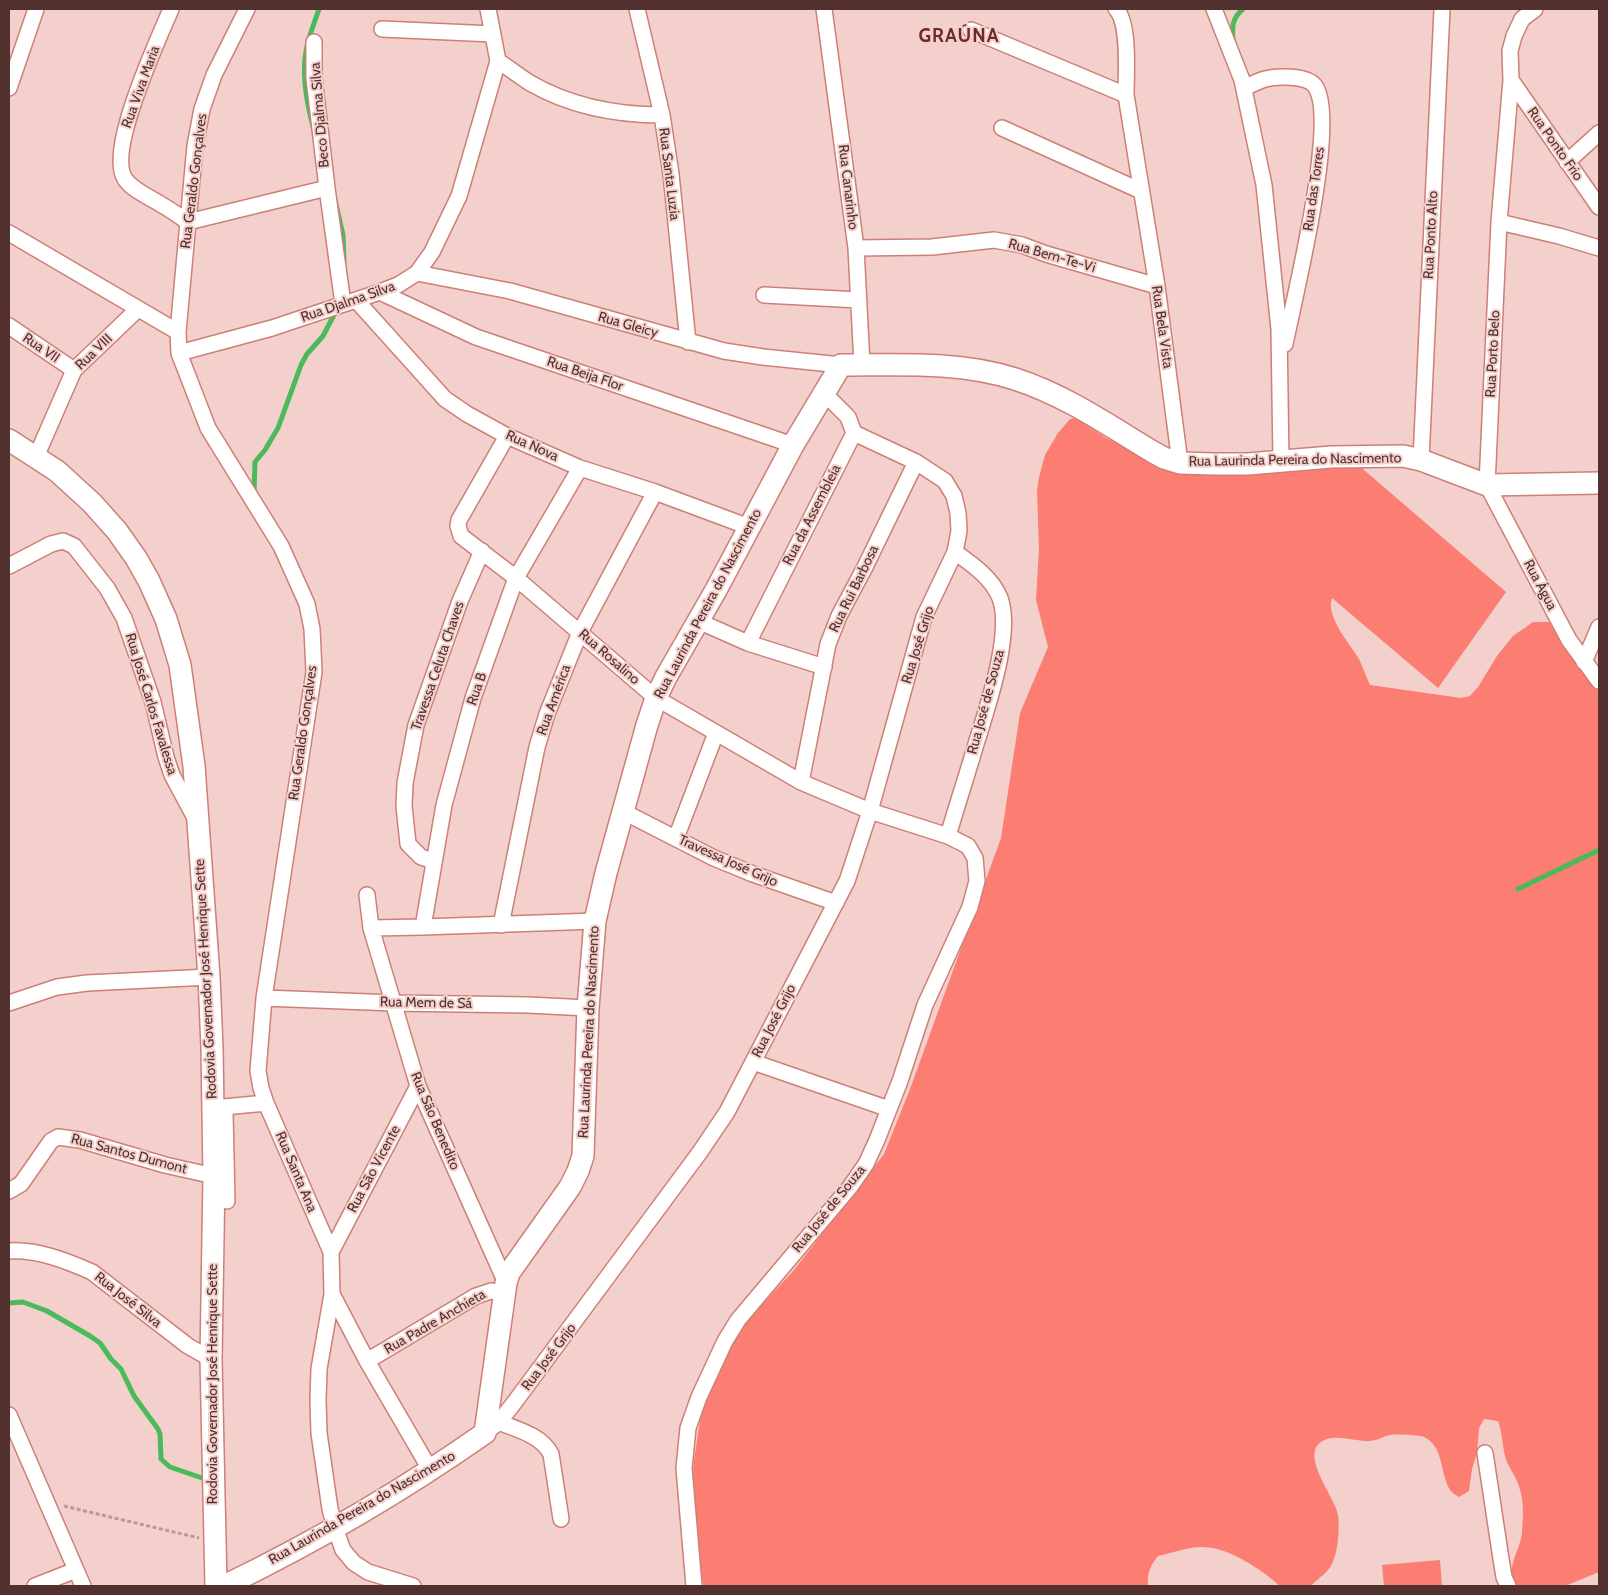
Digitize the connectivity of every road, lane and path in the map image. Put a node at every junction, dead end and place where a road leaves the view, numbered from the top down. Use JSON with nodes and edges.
{"nodes":[{"id":1,"x":36,"y":9,"type":"edge"},
{"id":2,"x":171,"y":9,"type":"edge"},
{"id":3,"x":247,"y":9,"type":"edge"},
{"id":4,"x":488,"y":9,"type":"edge"},
{"id":5,"x":636,"y":9,"type":"edge"},
{"id":6,"x":824,"y":9,"type":"edge"},
{"id":7,"x":1116,"y":9,"type":"edge"},
{"id":8,"x":1214,"y":9,"type":"edge"},
{"id":9,"x":1442,"y":9,"type":"edge"},
{"id":10,"x":1535,"y":9,"type":"edge"},
{"id":11,"x":382,"y":29,"type":"dead end"},
{"id":12,"x":971,"y":30,"type":"dead end"},
{"id":13,"x":493,"y":34,"type":"junction"},
{"id":14,"x":314,"y":42,"type":"dead end"},
{"id":15,"x":498,"y":61,"type":"junction"},
{"id":16,"x":1511,"y":80,"type":"junction"},
{"id":17,"x":9,"y":88,"type":"edge"},
{"id":18,"x":1244,"y":88,"type":"junction"},
{"id":19,"x":1126,"y":95,"type":"junction"},
{"id":20,"x":662,"y":115,"type":"junction"},
{"id":21,"x":1002,"y":128,"type":"dead end"},
{"id":22,"x":1599,"y":133,"type":"edge"},
{"id":23,"x":1567,"y":162,"type":"junction"},
{"id":24,"x":327,"y":188,"type":"junction"},
{"id":25,"x":1141,"y":191,"type":"junction"},
{"id":26,"x":1599,"y":207,"type":"edge"},
{"id":27,"x":188,"y":222,"type":"junction"},
{"id":28,"x":1499,"y":222,"type":"junction"},
{"id":29,"x":9,"y":233,"type":"edge"},
{"id":30,"x":856,"y":248,"type":"junction"},
{"id":31,"x":1599,"y":248,"type":"edge"},
{"id":32,"x":417,"y":273,"type":"junction"},
{"id":33,"x":1157,"y":286,"type":"junction"},
{"id":34,"x":380,"y":292,"type":"junction"},
{"id":35,"x":764,"y":296,"type":"dead end"},
{"id":36,"x":859,"y":300,"type":"junction"},
{"id":37,"x":350,"y":302,"type":"junction"},
{"id":38,"x":138,"y":310,"type":"junction"},
{"id":39,"x":9,"y":326,"type":"edge"},
{"id":40,"x":178,"y":332,"type":"junction"},
{"id":41,"x":688,"y":342,"type":"junction"},
{"id":42,"x":179,"y":353,"type":"junction"},
{"id":43,"x":841,"y":365,"type":"junction"},
{"id":44,"x":862,"y":365,"type":"junction"},
{"id":45,"x":1280,"y":366,"type":"junction"},
{"id":46,"x":74,"y":370,"type":"junction"},
{"id":47,"x":824,"y":393,"type":"junction"},
{"id":48,"x":854,"y":433,"type":"junction"},
{"id":49,"x":507,"y":436,"type":"junction"},
{"id":50,"x":9,"y":440,"type":"edge"},
{"id":51,"x":793,"y":445,"type":"junction"},
{"id":52,"x":36,"y":457,"type":"junction"},
{"id":53,"x":1421,"y":460,"type":"junction"},
{"id":54,"x":1281,"y":461,"type":"junction"},
{"id":55,"x":916,"y":462,"type":"junction"},
{"id":56,"x":1180,"y":462,"type":"junction"},
{"id":57,"x":580,"y":468,"type":"junction"},
{"id":58,"x":1599,"y":483,"type":"edge"},
{"id":59,"x":1487,"y":485,"type":"junction"},
{"id":60,"x":655,"y":492,"type":"junction"},
{"id":61,"x":749,"y":527,"type":"junction"},
{"id":62,"x":482,"y":551,"type":"junction"},
{"id":63,"x":955,"y":552,"type":"junction"},
{"id":64,"x":9,"y":566,"type":"edge"},
{"id":65,"x":516,"y":578,"type":"junction"},
{"id":66,"x":698,"y":621,"type":"junction"},
{"id":67,"x":1599,"y":626,"type":"edge"},
{"id":68,"x":580,"y":632,"type":"junction"},
{"id":69,"x":748,"y":642,"type":"junction"},
{"id":70,"x":1584,"y":662,"type":"junction"},
{"id":71,"x":824,"y":667,"type":"junction"},
{"id":72,"x":1599,"y":682,"type":"edge"},
{"id":73,"x":656,"y":698,"type":"junction"},
{"id":74,"x":716,"y":733,"type":"junction"},
{"id":75,"x":801,"y":782,"type":"junction"},
{"id":76,"x":622,"y":811,"type":"junction"},
{"id":77,"x":870,"y":811,"type":"junction"},
{"id":78,"x":198,"y":825,"type":"junction"},
{"id":79,"x":948,"y":836,"type":"junction"},
{"id":80,"x":676,"y":838,"type":"junction"},
{"id":81,"x":433,"y":861,"type":"junction"},
{"id":82,"x":367,"y":895,"type":"dead end"},
{"id":83,"x":836,"y":903,"type":"junction"},
{"id":84,"x":595,"y":921,"type":"junction"},
{"id":85,"x":501,"y":925,"type":"junction"},
{"id":86,"x":423,"y":927,"type":"junction"},
{"id":87,"x":371,"y":928,"type":"junction"},
{"id":88,"x":209,"y":977,"type":"junction"},
{"id":89,"x":264,"y":998,"type":"junction"},
{"id":90,"x":9,"y":1003,"type":"edge"},
{"id":91,"x":395,"y":1003,"type":"junction"},
{"id":92,"x":588,"y":1008,"type":"junction"},
{"id":93,"x":754,"y":1062,"type":"junction"},
{"id":94,"x":418,"y":1086,"type":"junction"},
{"id":95,"x":266,"y":1103,"type":"junction"},
{"id":96,"x":889,"y":1110,"type":"junction"},
{"id":97,"x":219,"y":1111,"type":"junction"},
{"id":98,"x":214,"y":1176,"type":"junction"},
{"id":99,"x":9,"y":1192,"type":"edge"},
{"id":100,"x":226,"y":1200,"type":"dead end"},
{"id":101,"x":9,"y":1251,"type":"edge"},
{"id":102,"x":331,"y":1252,"type":"junction"},
{"id":103,"x":504,"y":1288,"type":"junction"},
{"id":104,"x":332,"y":1294,"type":"junction"},
{"id":105,"x":211,"y":1359,"type":"junction"},
{"id":106,"x":367,"y":1361,"type":"junction"},
{"id":107,"x":9,"y":1415,"type":"edge"},
{"id":108,"x":492,"y":1427,"type":"junction"},
{"id":109,"x":1485,"y":1453,"type":"dead end"},
{"id":110,"x":431,"y":1471,"type":"junction"},
{"id":111,"x":56,"y":1504,"type":"dead end"},
{"id":112,"x":561,"y":1519,"type":"dead end"},
{"id":113,"x":335,"y":1528,"type":"junction"},
{"id":114,"x":207,"y":1540,"type":"dead end"},
{"id":115,"x":76,"y":1570,"type":"junction"},
{"id":116,"x":35,"y":1586,"type":"edge"},
{"id":117,"x":83,"y":1586,"type":"edge"},
{"id":118,"x":216,"y":1586,"type":"edge"},
{"id":119,"x":224,"y":1586,"type":"edge"},
{"id":120,"x":413,"y":1586,"type":"edge"},
{"id":121,"x":694,"y":1586,"type":"edge"},
{"id":122,"x":1508,"y":1586,"type":"edge"}],
"edges":[{"from":1,"to":17,"type":"street"},
{"from":2,"to":27,"type":"street","name":"Rua Viva Maria"},
{"from":3,"to":27,"type":"street","name":"Rua Geraldo Gonçalves"},
{"from":4,"to":13,"type":"street","name":"Rua Djalma Silva"},
{"from":5,"to":20,"type":"street","name":"Rua Santa Luzia"},
{"from":6,"to":30,"type":"street","name":"Rua Canarinho"},
{"from":7,"to":19,"type":"street","name":"Rua Bela Vista"},
{"from":8,"to":18,"type":"street","name":"Rua das Torres"},
{"from":9,"to":53,"type":"street","name":"Rua Ponto Alto"},
{"from":10,"to":16,"type":"street","name":"Rua Porto Belo"},
{"from":11,"to":13,"type":"street"},
{"from":12,"to":19,"type":"street"},
{"from":13,"to":15,"type":"street","name":"Rua Djalma Silva"},
{"from":14,"to":24,"type":"street","name":"Beco Djalma Silva"},
{"from":15,"to":20,"type":"street"},
{"from":15,"to":32,"type":"street","name":"Rua Djalma Silva"},
{"from":16,"to":23,"type":"street","name":"Rua Ponto Frio"},
{"from":16,"to":28,"type":"street","name":"Rua Porto Belo"},
{"from":18,"to":45,"type":"street","name":"Rua das Torres"},
{"from":18,"to":45,"type":"street","name":"Rua das Torres"},
{"from":19,"to":25,"type":"street","name":"Rua Bela Vista"},
{"from":20,"to":41,"type":"street","name":"Rua Santa Luzia"},
{"from":21,"to":25,"type":"street"},
{"from":22,"to":23,"type":"street"},
{"from":23,"to":26,"type":"street","name":"Rua Ponto Frio"},
{"from":24,"to":27,"type":"street"},
{"from":24,"to":37,"type":"street","name":"Beco Djalma Silva"},
{"from":25,"to":33,"type":"street","name":"Rua Bela Vista"},
{"from":27,"to":40,"type":"street","name":"Rua Geraldo Gonçalves"},
{"from":28,"to":31,"type":"street"},
{"from":28,"to":59,"type":"street","name":"Rua Porto Belo"},
{"from":29,"to":38,"type":"street"},
{"from":30,"to":33,"type":"street","name":"Rua Bem-Te-Vi"},
{"from":30,"to":36,"type":"street","name":"Rua Canarinho"},
{"from":32,"to":34,"type":"street","name":"Rua Djalma Silva"},
{"from":32,"to":41,"type":"street","name":"Rua Gleicy"},
{"from":33,"to":56,"type":"street","name":"Rua Bela Vista"},
{"from":34,"to":37,"type":"street","name":"Rua Djalma Silva"},
{"from":34,"to":51,"type":"street","name":"Rua Beija Flor"},
{"from":35,"to":36,"type":"street"},
{"from":36,"to":44,"type":"street","name":"Rua Canarinho"},
{"from":37,"to":42,"type":"street","name":"Rua Djalma Silva"},
{"from":37,"to":49,"type":"street","name":"Rua Nova"},
{"from":38,"to":40,"type":"street"},
{"from":38,"to":46,"type":"street","name":"Rua VIII"},
{"from":39,"to":46,"type":"street","name":"Rua VII"},
{"from":40,"to":42,"type":"street","name":"Rua Geraldo Gonçalves"},
{"from":41,"to":43,"type":"street","name":"Rua Gleicy"},
{"from":42,"to":89,"type":"street","name":"Rua Geraldo Gonçalves"},
{"from":43,"to":44,"type":"street","name":"Rua Laurinda Pereira do Nascimento"},
{"from":43,"to":47,"type":"street","name":"Rua Laurinda Pereira do Nascimento"},
{"from":44,"to":56,"type":"street","name":"Rua Laurinda Pereira do Nascimento"},
{"from":45,"to":54,"type":"street","name":"Rua das Torres"},
{"from":46,"to":52,"type":"street","name":"Rua VIII"},
{"from":47,"to":48,"type":"street"},
{"from":47,"to":51,"type":"street","name":"Rua Laurinda Pereira do Nascimento"},
{"from":48,"to":55,"type":"street"},
{"from":48,"to":69,"type":"street","name":"Rua da Assembleia"},
{"from":49,"to":57,"type":"street","name":"Rua Nova"},
{"from":49,"to":62,"type":"street","name":"Rua Rosalino"},
{"from":50,"to":52,"type":"street","name":"Rodovia Governador José Henrique Sette"},
{"from":51,"to":61,"type":"street","name":"Rua Laurinda Pereira do Nascimento"},
{"from":52,"to":78,"type":"street","name":"Rodovia Governador José Henrique Sette"},
{"from":53,"to":54,"type":"street","name":"Rua Laurinda Pereira do Nascimento"},
{"from":53,"to":59,"type":"street","name":"Rua Laurinda Pereira do Nascimento"},
{"from":54,"to":56,"type":"street","name":"Rua Laurinda Pereira do Nascimento"},
{"from":55,"to":63,"type":"street"},
{"from":55,"to":71,"type":"street","name":"Rua Rui Barbosa"},
{"from":57,"to":60,"type":"street","name":"Rua Nova"},
{"from":57,"to":65,"type":"street","name":"Rua B"},
{"from":58,"to":59,"type":"street","name":"Rua Laurinda Pereira do Nascimento"},
{"from":59,"to":70,"type":"street","name":"Rua Água"},
{"from":60,"to":61,"type":"street","name":"Rua Nova"},
{"from":60,"to":68,"type":"street","name":"Rua América"},
{"from":61,"to":66,"type":"street","name":"Rua Laurinda Pereira do Nascimento"},
{"from":62,"to":65,"type":"street","name":"Rua Rosalino"},
{"from":62,"to":81,"type":"street","name":"Travessa Celuta Chaves"},
{"from":63,"to":77,"type":"street","name":"Rua José Grijo"},
{"from":63,"to":79,"type":"street","name":"Rua José de Souza"},
{"from":64,"to":78,"type":"street","name":"Rua José Carlos Favalessa"},
{"from":65,"to":68,"type":"street","name":"Rua Rosalino"},
{"from":65,"to":81,"type":"street","name":"Rua B"},
{"from":66,"to":69,"type":"street"},
{"from":66,"to":73,"type":"street","name":"Rua Laurinda Pereira do Nascimento"},
{"from":67,"to":70,"type":"street"},
{"from":68,"to":73,"type":"street","name":"Rua Rosalino"},
{"from":68,"to":85,"type":"street","name":"Rua América"},
{"from":69,"to":71,"type":"street"},
{"from":70,"to":72,"type":"street","name":"Rua Água"},
{"from":71,"to":75,"type":"street","name":"Rua Rui Barbosa"},
{"from":73,"to":74,"type":"street","name":"Rua Rosalino"},
{"from":73,"to":76,"type":"street","name":"Rua Laurinda Pereira do Nascimento"},
{"from":74,"to":75,"type":"street","name":"Rua Rosalino"},
{"from":74,"to":80,"type":"street"},
{"from":75,"to":77,"type":"street","name":"Rua Rosalino"},
{"from":76,"to":80,"type":"street","name":"Travessa José Grijo"},
{"from":76,"to":84,"type":"street","name":"Rua Laurinda Pereira do Nascimento"},
{"from":77,"to":79,"type":"street","name":"Rua José de Souza"},
{"from":77,"to":83,"type":"street","name":"Rua José Grijo"},
{"from":78,"to":88,"type":"street","name":"Rodovia Governador José Henrique Sette"},
{"from":79,"to":96,"type":"street","name":"Rua José de Souza"},
{"from":80,"to":83,"type":"street","name":"Travessa José Grijo"},
{"from":81,"to":86,"type":"street","name":"Rua B"},
{"from":82,"to":87,"type":"street","name":"Rua São Benedito"},
{"from":83,"to":93,"type":"street","name":"Rua José Grijo"},
{"from":84,"to":85,"type":"street"},
{"from":84,"to":92,"type":"street","name":"Rua Laurinda Pereira do Nascimento"},
{"from":85,"to":86,"type":"street"},
{"from":86,"to":87,"type":"street"},
{"from":87,"to":91,"type":"street","name":"Rua São Benedito"},
{"from":88,"to":90,"type":"street"},
{"from":88,"to":97,"type":"street","name":"Rodovia Governador José Henrique Sette"},
{"from":89,"to":91,"type":"street","name":"Rua Mem de Sá"},
{"from":89,"to":95,"type":"street","name":"Rua Geraldo Gonçalves"},
{"from":91,"to":92,"type":"street","name":"Rua Mem de Sá"},
{"from":91,"to":94,"type":"street","name":"Rua São Benedito"},
{"from":92,"to":103,"type":"street","name":"Rua Laurinda Pereira do Nascimento"},
{"from":93,"to":96,"type":"street"},
{"from":93,"to":108,"type":"street","name":"Rua José Grijo"},
{"from":94,"to":102,"type":"street","name":"Rua São Vicente"},
{"from":94,"to":103,"type":"street","name":"Rua São Benedito"},
{"from":95,"to":97,"type":"street"},
{"from":95,"to":102,"type":"street","name":"Rua Santa Ana"},
{"from":96,"to":121,"type":"street","name":"Rua José de Souza"},
{"from":97,"to":98,"type":"street","name":"Rodovia Governador José Henrique Sette"},
{"from":97,"to":100,"type":"street"},
{"from":98,"to":99,"type":"street","name":"Rua Santos Dumont"},
{"from":98,"to":105,"type":"street","name":"Rodovia Governador José Henrique Sette"},
{"from":101,"to":105,"type":"street","name":"Rua José Silva"},
{"from":102,"to":104,"type":"street","name":"Rua Santa Ana"},
{"from":103,"to":106,"type":"street","name":"Rua Padre Anchieta"},
{"from":103,"to":108,"type":"street","name":"Rua Laurinda Pereira do Nascimento"},
{"from":104,"to":106,"type":"street","name":"Rua Santa Ana"},
{"from":104,"to":113,"type":"street","name":"Rua Santa Ana"},
{"from":105,"to":118,"type":"street","name":"Rodovia Governador José Henrique Sette"},
{"from":106,"to":110,"type":"street","name":"Rua Santa Ana"},
{"from":107,"to":115,"type":"street"},
{"from":108,"to":110,"type":"street","name":"Rua Laurinda Pereira do Nascimento"},
{"from":108,"to":112,"type":"street"},
{"from":109,"to":122,"type":"street"},
{"from":110,"to":113,"type":"street","name":"Rua Laurinda Pereira do Nascimento"},
{"from":111,"to":114,"type":"path"},
{"from":113,"to":119,"type":"street","name":"Rua Laurinda Pereira do Nascimento"},
{"from":113,"to":120,"type":"street","name":"Rua Santa Ana"},
{"from":115,"to":116,"type":"street"},
{"from":115,"to":117,"type":"street"}]}
